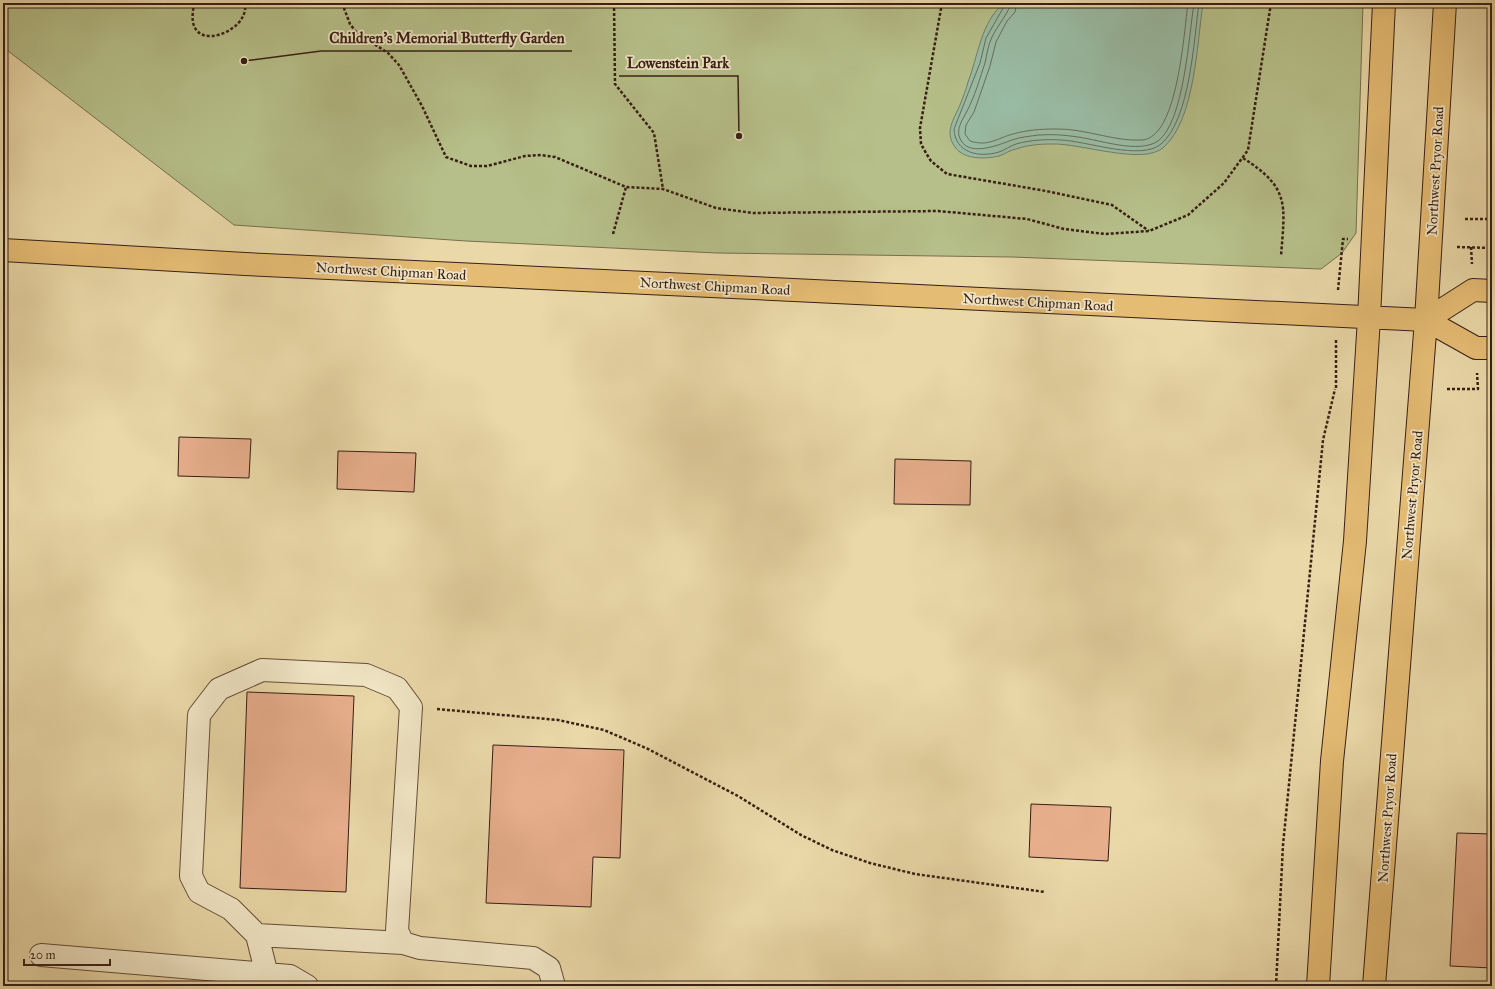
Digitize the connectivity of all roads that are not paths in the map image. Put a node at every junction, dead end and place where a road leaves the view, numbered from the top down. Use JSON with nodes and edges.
{"nodes":[{"id":1,"x":1384,"y":3,"type":"edge"},
{"id":2,"x":1445,"y":3,"type":"edge"},
{"id":3,"x":3,"y":250,"type":"edge"},
{"id":4,"x":1492,"y":291,"type":"edge"},
{"id":5,"x":1369,"y":318,"type":"junction"},
{"id":6,"x":1426,"y":320,"type":"junction"},
{"id":7,"x":1492,"y":348,"type":"edge"},
{"id":8,"x":257,"y":935,"type":"junction"},
{"id":9,"x":403,"y":943,"type":"junction"},
{"id":10,"x":41,"y":955,"type":"dead end"},
{"id":11,"x":267,"y":974,"type":"junction"},
{"id":12,"x":307,"y":986,"type":"edge"},
{"id":13,"x":554,"y":986,"type":"edge"},
{"id":14,"x":1318,"y":986,"type":"edge"},
{"id":15,"x":1374,"y":986,"type":"edge"}],
"edges":[{"from":1,"to":5,"type":"main road"},
{"from":2,"to":6,"type":"main road","name":"Northwest Pryor Road"},
{"from":3,"to":5,"type":"main road","name":"Northwest Chipman Road"},
{"from":4,"to":6,"type":"main road"},
{"from":5,"to":6,"type":"main road","name":"Northwest Chipman Road"},
{"from":5,"to":14,"type":"main road"},
{"from":6,"to":7,"type":"main road","name":"Northwest Chipman Road"},
{"from":6,"to":15,"type":"main road","name":"Northwest Pryor Road"},
{"from":8,"to":9,"type":"lane"},
{"from":8,"to":9,"type":"lane"},
{"from":8,"to":11,"type":"lane"},
{"from":9,"to":13,"type":"lane"},
{"from":10,"to":11,"type":"lane"},
{"from":11,"to":12,"type":"lane"}]}
